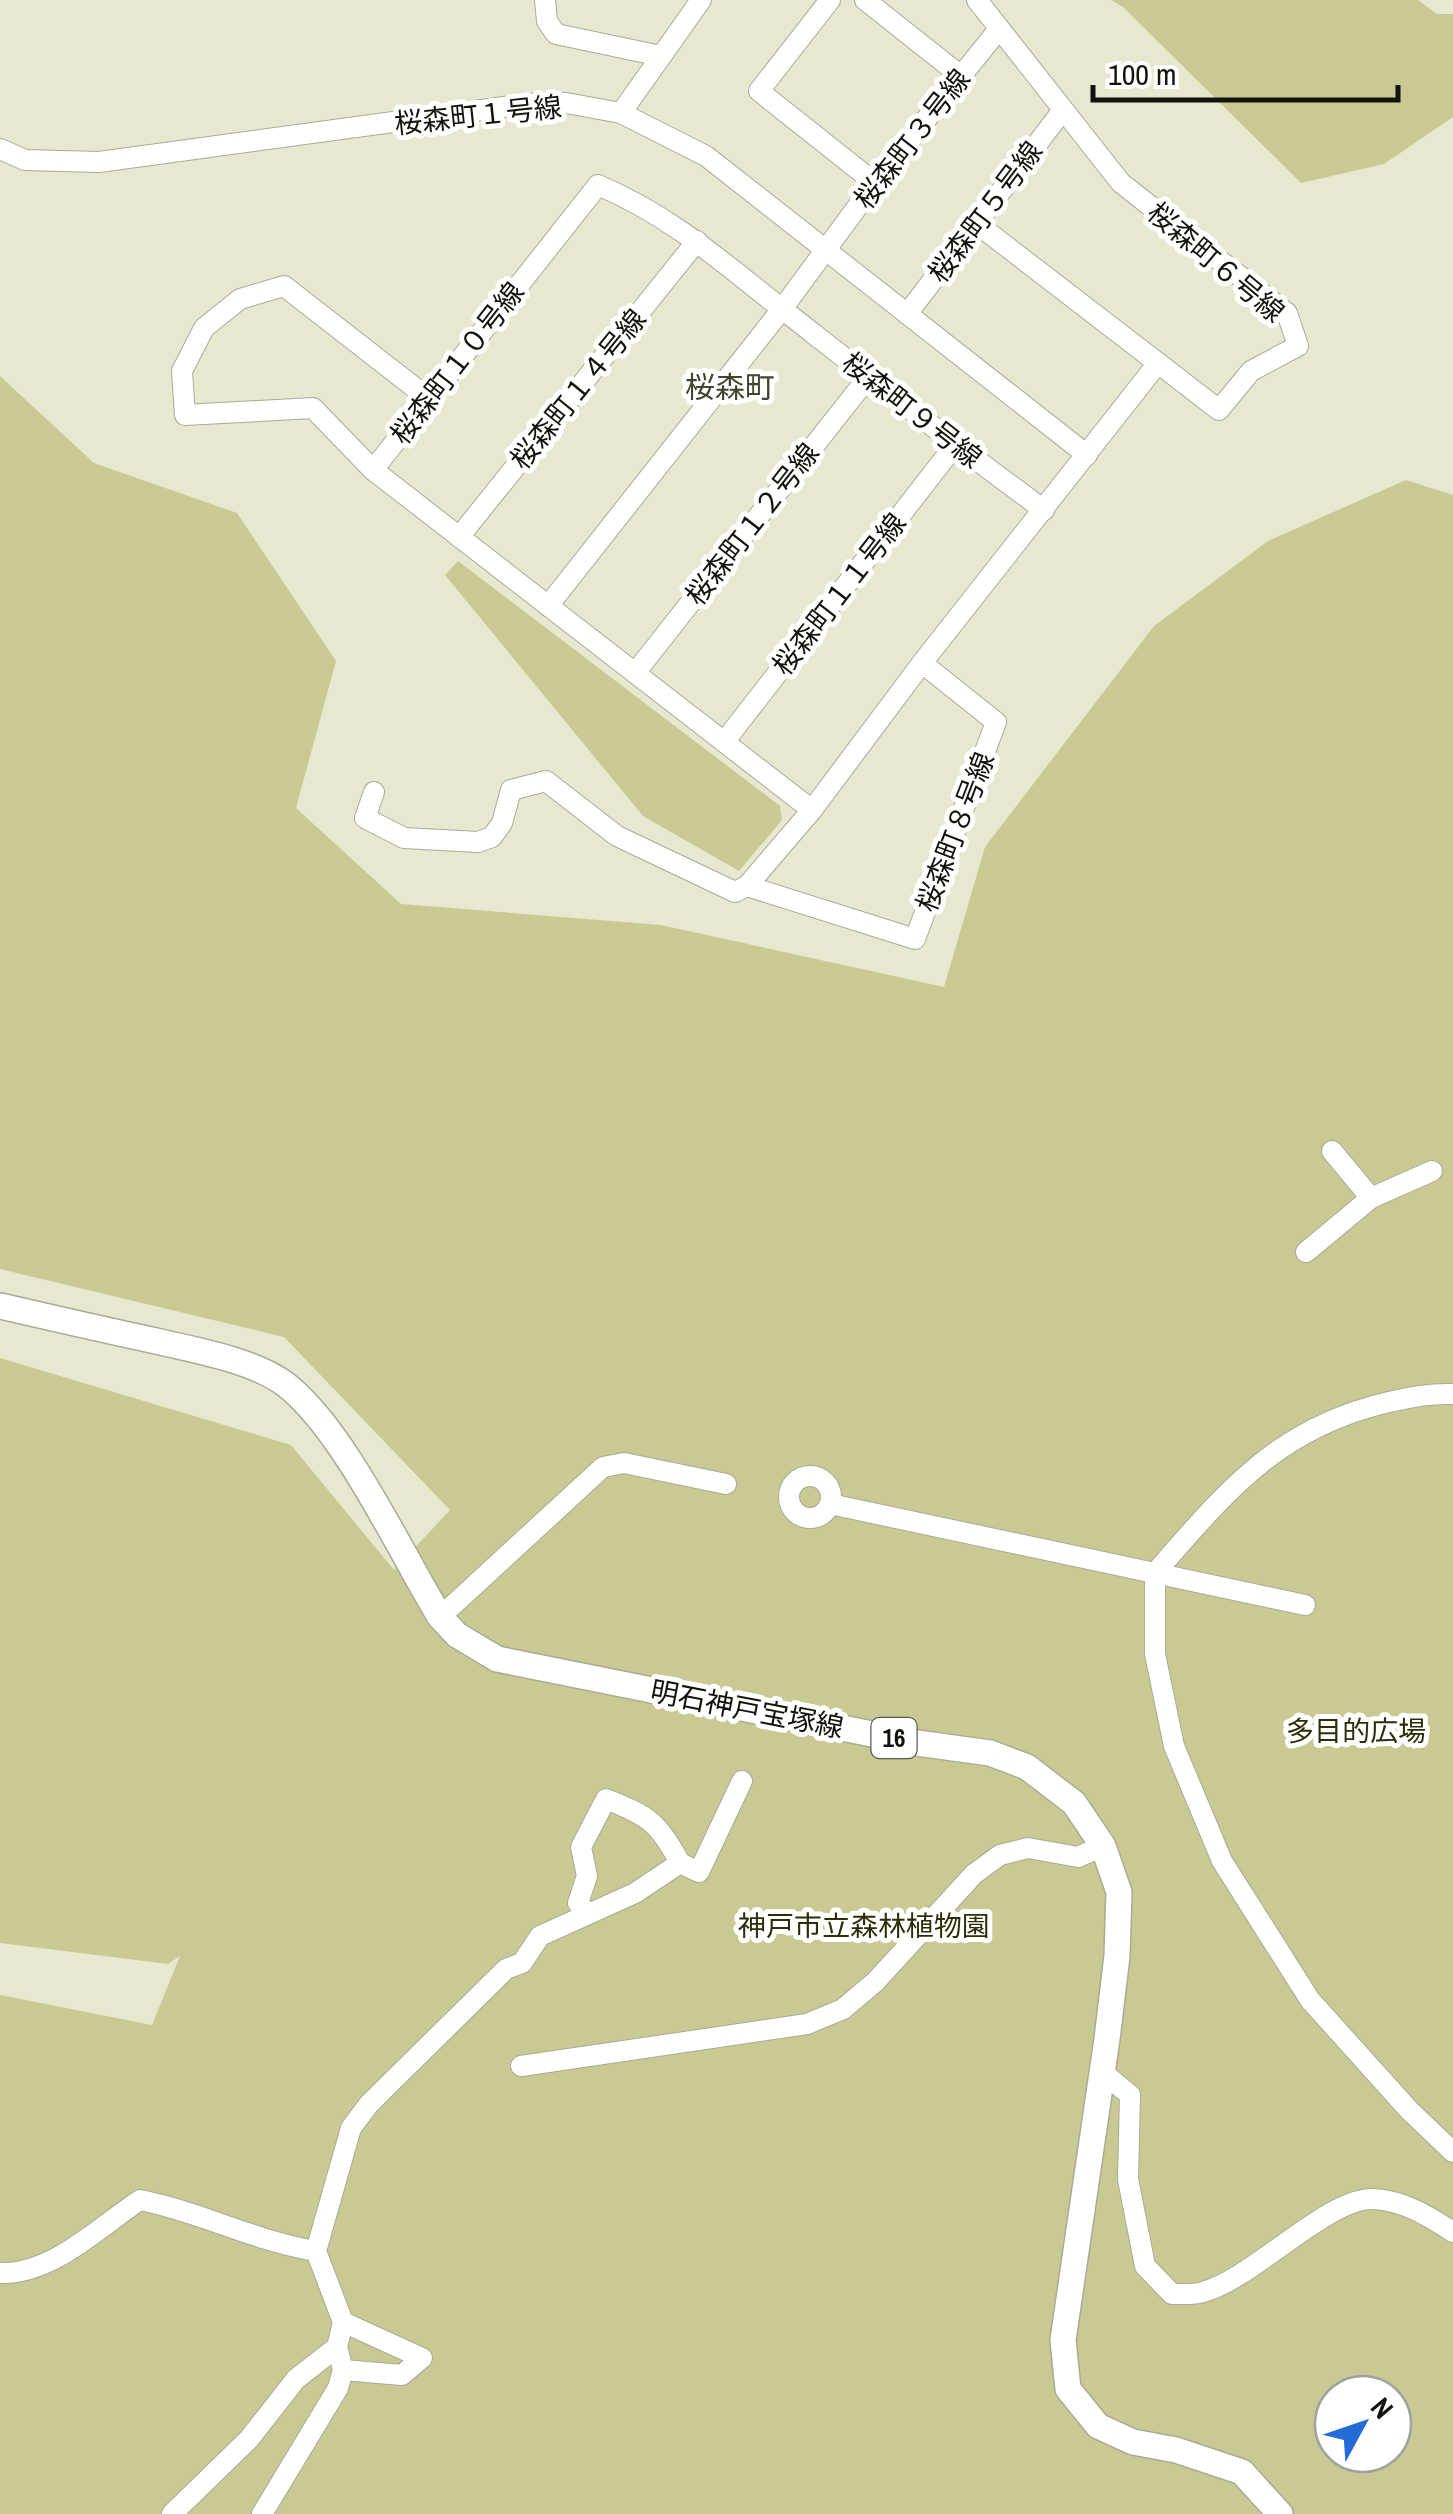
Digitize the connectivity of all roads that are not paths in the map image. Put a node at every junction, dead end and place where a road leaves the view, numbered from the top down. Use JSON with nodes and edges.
{"nodes":[{"id":1,"x":545,"y":0,"type":"edge"},
{"id":2,"x":701,"y":0,"type":"edge"},
{"id":3,"x":830,"y":0,"type":"edge"},
{"id":4,"x":865,"y":0,"type":"edge"},
{"id":5,"x":977,"y":0,"type":"edge"},
{"id":6,"x":1000,"y":29,"type":"junction"},
{"id":7,"x":660,"y":56,"type":"junction"},
{"id":8,"x":961,"y":76,"type":"junction"},
{"id":9,"x":1063,"y":110,"type":"junction"},
{"id":10,"x":621,"y":112,"type":"junction"},
{"id":11,"x":0,"y":150,"type":"edge"},
{"id":12,"x":875,"y":184,"type":"junction"},
{"id":13,"x":976,"y":223,"type":"junction"},
{"id":14,"x":697,"y":241,"type":"junction"},
{"id":15,"x":826,"y":250,"type":"junction"},
{"id":16,"x":782,"y":309,"type":"junction"},
{"id":17,"x":907,"y":314,"type":"junction"},
{"id":18,"x":1158,"y":363,"type":"junction"},
{"id":19,"x":869,"y":376,"type":"junction"},
{"id":20,"x":428,"y":398,"type":"junction"},
{"id":21,"x":955,"y":446,"type":"junction"},
{"id":22,"x":1087,"y":455,"type":"junction"},
{"id":23,"x":374,"y":470,"type":"junction"},
{"id":24,"x":1044,"y":510,"type":"junction"},
{"id":25,"x":459,"y":537,"type":"junction"},
{"id":26,"x":548,"y":606,"type":"junction"},
{"id":27,"x":922,"y":663,"type":"junction"},
{"id":28,"x":635,"y":672,"type":"junction"},
{"id":29,"x":724,"y":742,"type":"junction"},
{"id":30,"x":374,"y":792,"type":"dead end"},
{"id":31,"x":812,"y":810,"type":"junction"},
{"id":32,"x":747,"y":886,"type":"junction"},
{"id":33,"x":1332,"y":1150,"type":"dead end"},
{"id":34,"x":1432,"y":1171,"type":"dead end"},
{"id":35,"x":1372,"y":1198,"type":"junction"},
{"id":36,"x":1306,"y":1252,"type":"dead end"},
{"id":37,"x":0,"y":1306,"type":"edge"},
{"id":38,"x":1453,"y":1394,"type":"edge"},
{"id":39,"x":726,"y":1484,"type":"dead end"},
{"id":40,"x":830,"y":1504,"type":"dead end"},
{"id":41,"x":1155,"y":1573,"type":"junction"},
{"id":42,"x":1306,"y":1605,"type":"dead end"},
{"id":43,"x":440,"y":1617,"type":"junction"},
{"id":44,"x":742,"y":1781,"type":"dead end"},
{"id":45,"x":1103,"y":1846,"type":"junction"},
{"id":46,"x":680,"y":1863,"type":"junction"},
{"id":47,"x":588,"y":1914,"type":"junction"},
{"id":48,"x":521,"y":2066,"type":"dead end"},
{"id":49,"x":1101,"y":2072,"type":"junction"},
{"id":50,"x":1453,"y":2152,"type":"edge"},
{"id":51,"x":1453,"y":2232,"type":"edge"},
{"id":52,"x":316,"y":2251,"type":"junction"},
{"id":53,"x":0,"y":2273,"type":"edge"},
{"id":54,"x":343,"y":2322,"type":"junction"},
{"id":55,"x":337,"y":2347,"type":"junction"},
{"id":56,"x":344,"y":2370,"type":"junction"},
{"id":57,"x":172,"y":2514,"type":"edge"},
{"id":58,"x":262,"y":2514,"type":"edge"},
{"id":59,"x":1280,"y":2514,"type":"edge"}],
"edges":[{"from":1,"to":7,"type":"street"},
{"from":2,"to":7,"type":"street"},
{"from":3,"to":12,"type":"street"},
{"from":4,"to":8,"type":"street"},
{"from":5,"to":6,"type":"street","name":"桜森町６号線"},
{"from":6,"to":8,"type":"street","name":"桜森町３号線"},
{"from":6,"to":9,"type":"street","name":"桜森町６号線"},
{"from":7,"to":10,"type":"street"},
{"from":8,"to":12,"type":"street","name":"桜森町３号線"},
{"from":9,"to":13,"type":"street","name":"桜森町５号線"},
{"from":9,"to":18,"type":"street","name":"桜森町６号線"},
{"from":10,"to":11,"type":"street","name":"桜森町１号線"},
{"from":10,"to":15,"type":"street","name":"桜森町１号線"},
{"from":12,"to":15,"type":"street","name":"桜森町３号線"},
{"from":13,"to":17,"type":"street","name":"桜森町５号線"},
{"from":13,"to":18,"type":"street"},
{"from":14,"to":16,"type":"street","name":"桜森町１０号線"},
{"from":14,"to":20,"type":"street","name":"桜森町１０号線"},
{"from":14,"to":25,"type":"street","name":"桜森町１４号線"},
{"from":15,"to":16,"type":"street","name":"桜森町３号線"},
{"from":15,"to":17,"type":"street","name":"桜森町１号線"},
{"from":16,"to":19,"type":"street","name":"桜森町９号線"},
{"from":16,"to":26,"type":"street","name":"桜森町３号線"},
{"from":17,"to":22,"type":"street","name":"桜森町１号線"},
{"from":18,"to":22,"type":"street"},
{"from":19,"to":21,"type":"street","name":"桜森町９号線"},
{"from":19,"to":28,"type":"street","name":"桜森町１２号線"},
{"from":20,"to":23,"type":"street","name":"桜森町１０号線"},
{"from":20,"to":23,"type":"street"},
{"from":21,"to":24,"type":"street","name":"桜森町９号線"},
{"from":21,"to":29,"type":"street","name":"桜森町１１号線"},
{"from":22,"to":24,"type":"street"},
{"from":23,"to":25,"type":"street","name":"桜森町１０号線"},
{"from":24,"to":27,"type":"street"},
{"from":25,"to":26,"type":"street","name":"桜森町１０号線"},
{"from":26,"to":28,"type":"street","name":"桜森町１０号線"},
{"from":27,"to":31,"type":"street"},
{"from":27,"to":32,"type":"street","name":"桜森町８号線"},
{"from":28,"to":29,"type":"street","name":"桜森町１０号線"},
{"from":29,"to":31,"type":"street","name":"桜森町１０号線"},
{"from":30,"to":32,"type":"street"},
{"from":31,"to":32,"type":"street"},
{"from":33,"to":35,"type":"street"},
{"from":34,"to":35,"type":"street"},
{"from":35,"to":36,"type":"street"},
{"from":37,"to":43,"type":"main road","name":"明石神戸宝塚線","number":"16"},
{"from":38,"to":41,"type":"street"},
{"from":39,"to":43,"type":"street"},
{"from":40,"to":41,"type":"street"},
{"from":41,"to":42,"type":"street"},
{"from":41,"to":50,"type":"street"},
{"from":43,"to":45,"type":"main road","name":"明石神戸宝塚線","number":"16"},
{"from":44,"to":46,"type":"street"},
{"from":45,"to":48,"type":"street"},
{"from":45,"to":49,"type":"main road","name":"明石神戸宝塚線","number":"16"},
{"from":46,"to":47,"type":"street"},
{"from":46,"to":47,"type":"street"},
{"from":47,"to":52,"type":"street"},
{"from":49,"to":51,"type":"street"},
{"from":49,"to":59,"type":"main road","name":"明石神戸宝塚線","number":"16"},
{"from":52,"to":53,"type":"street"},
{"from":52,"to":54,"type":"street"},
{"from":54,"to":55,"type":"street"},
{"from":54,"to":56,"type":"street"},
{"from":55,"to":56,"type":"street"},
{"from":55,"to":57,"type":"street"},
{"from":56,"to":58,"type":"street"}]}
